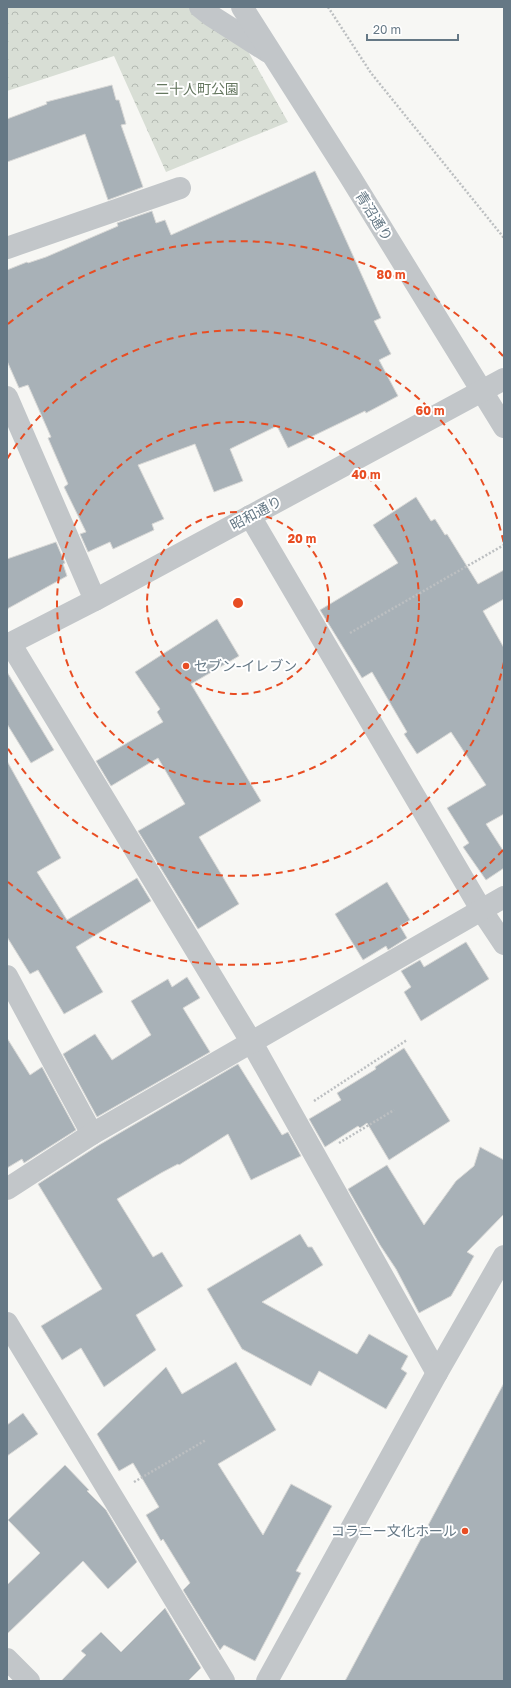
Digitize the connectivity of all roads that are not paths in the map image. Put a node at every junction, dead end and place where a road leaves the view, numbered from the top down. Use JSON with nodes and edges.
{"nodes":[{"id":1,"x":200,"y":7,"type":"edge"},
{"id":2,"x":242,"y":7,"type":"edge"},
{"id":3,"x":272,"y":55,"type":"junction"},
{"id":4,"x":180,"y":188,"type":"dead end"},
{"id":5,"x":7,"y":248,"type":"edge"},
{"id":6,"x":504,"y":379,"type":"edge"},
{"id":7,"x":482,"y":391,"type":"junction"},
{"id":8,"x":7,"y":397,"type":"edge"},
{"id":9,"x":504,"y":427,"type":"edge"},
{"id":10,"x":250,"y":516,"type":"junction"},
{"id":11,"x":94,"y":600,"type":"junction"},
{"id":12,"x":9,"y":644,"type":"edge"},
{"id":13,"x":504,"y":897,"type":"edge"},
{"id":14,"x":482,"y":910,"type":"junction"},
{"id":15,"x":504,"y":944,"type":"edge"},
{"id":16,"x":7,"y":976,"type":"edge"},
{"id":17,"x":252,"y":1043,"type":"junction"},
{"id":18,"x":92,"y":1134,"type":"junction"},
{"id":19,"x":7,"y":1189,"type":"edge"},
{"id":20,"x":504,"y":1256,"type":"edge"},
{"id":21,"x":7,"y":1323,"type":"edge"},
{"id":22,"x":437,"y":1373,"type":"junction"},
{"id":23,"x":7,"y":1659,"type":"edge"},
{"id":24,"x":29,"y":1681,"type":"edge"},
{"id":25,"x":224,"y":1681,"type":"edge"},
{"id":26,"x":267,"y":1681,"type":"edge"}],
"edges":[{"from":1,"to":3,"type":"street"},
{"from":2,"to":3,"type":"street","name":"青沼通り"},
{"from":3,"to":7,"type":"street","name":"青沼通り"},
{"from":4,"to":5,"type":"street"},
{"from":6,"to":7,"type":"street","name":"昭和通り"},
{"from":7,"to":9,"type":"street","name":"青沼通り"},
{"from":7,"to":10,"type":"street","name":"昭和通り"},
{"from":8,"to":11,"type":"street"},
{"from":10,"to":11,"type":"street","name":"昭和通り"},
{"from":10,"to":14,"type":"street"},
{"from":11,"to":12,"type":"street","name":"昭和通り"},
{"from":12,"to":17,"type":"street"},
{"from":13,"to":14,"type":"street"},
{"from":14,"to":15,"type":"street"},
{"from":14,"to":17,"type":"street"},
{"from":16,"to":18,"type":"street"},
{"from":17,"to":18,"type":"street"},
{"from":17,"to":22,"type":"street"},
{"from":18,"to":19,"type":"street"},
{"from":20,"to":22,"type":"street"},
{"from":21,"to":25,"type":"street"},
{"from":22,"to":26,"type":"street"},
{"from":23,"to":24,"type":"street"}]}
